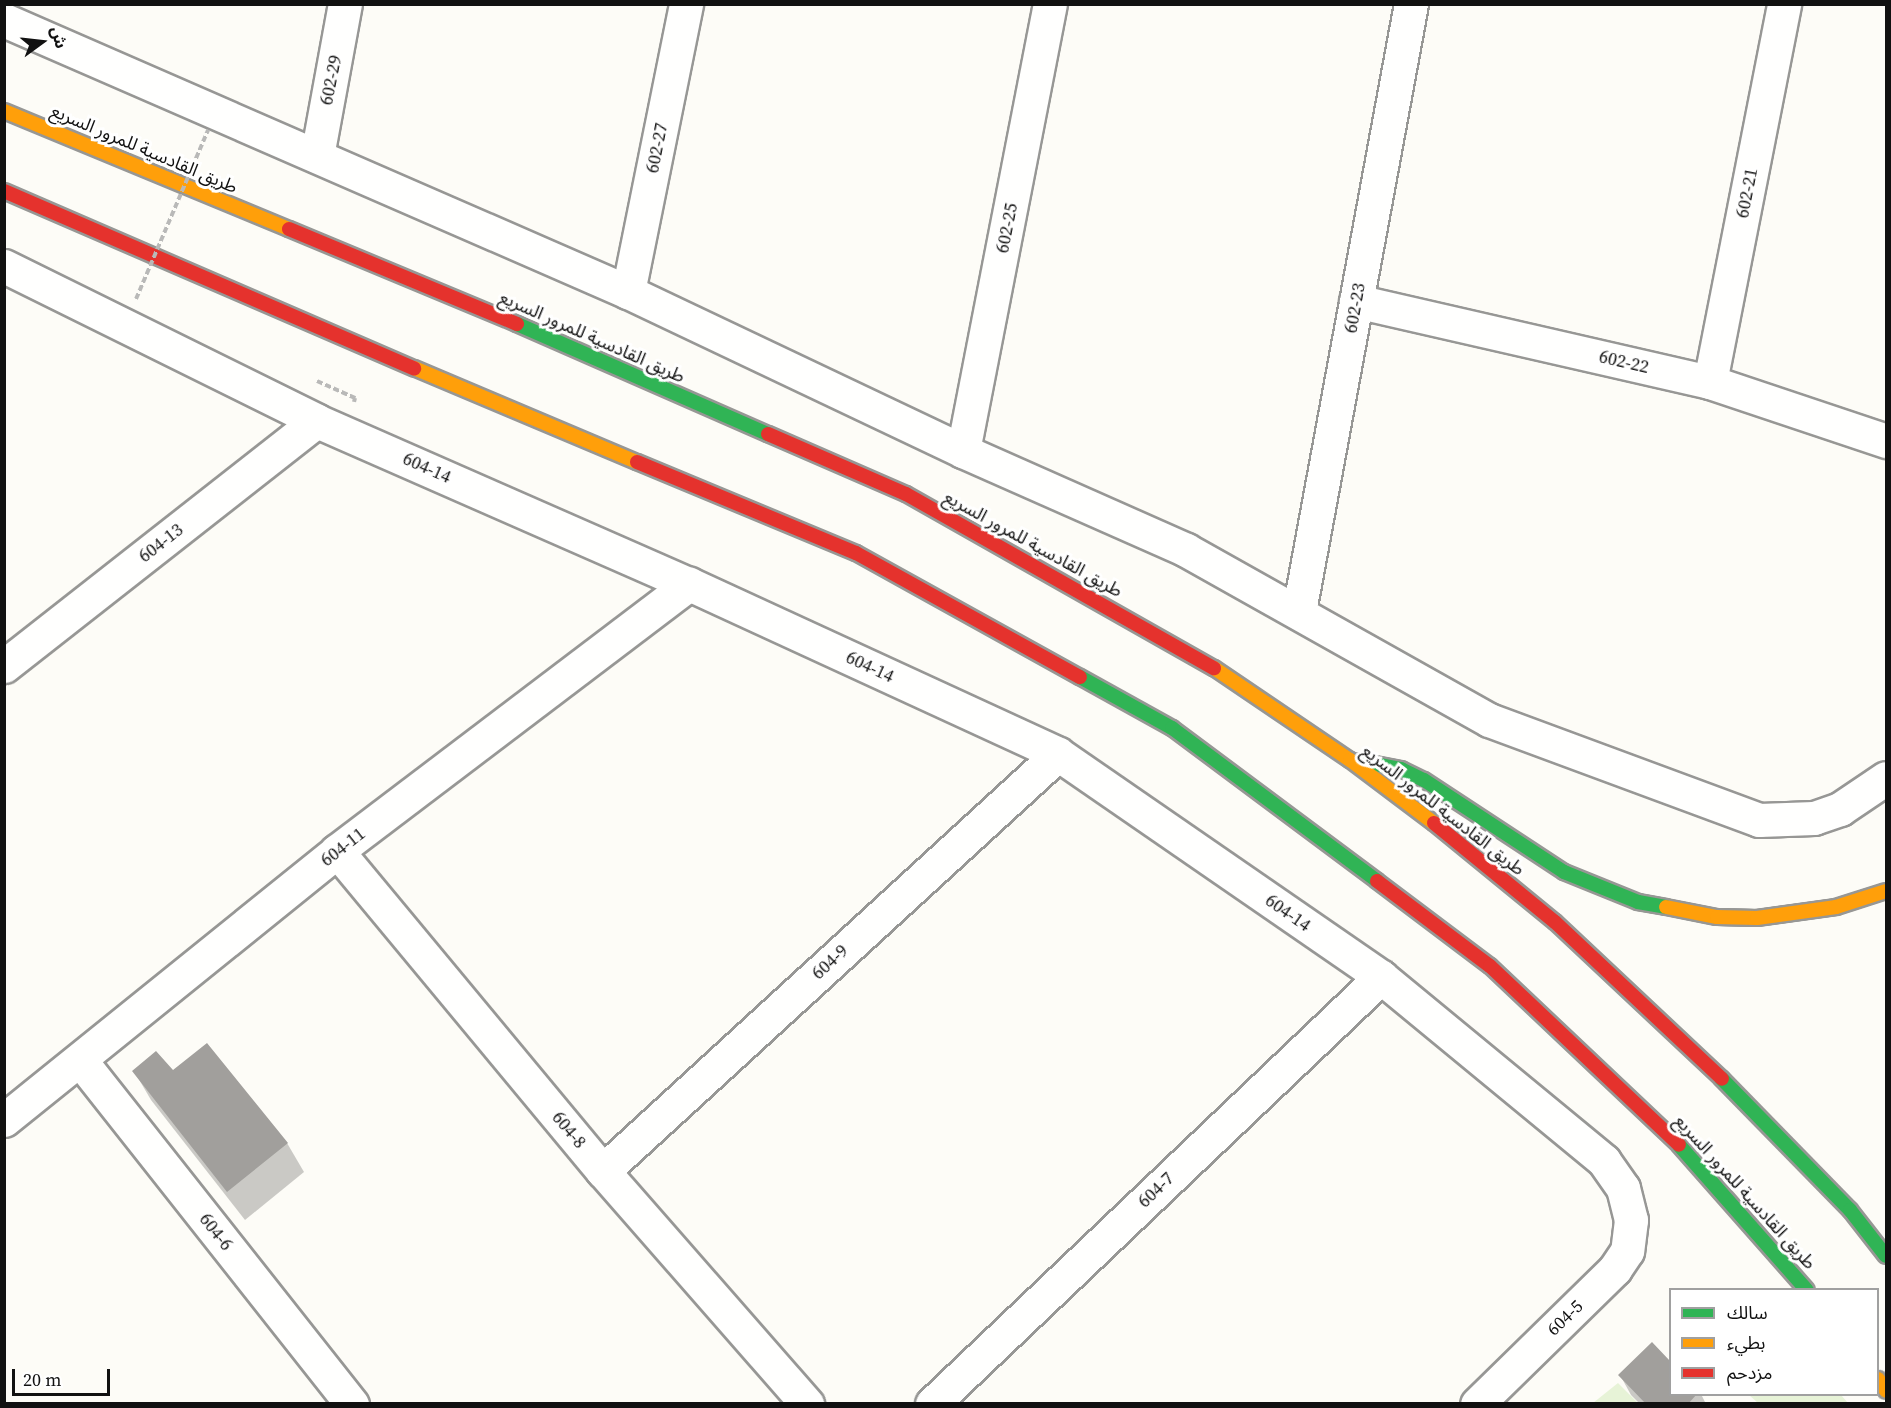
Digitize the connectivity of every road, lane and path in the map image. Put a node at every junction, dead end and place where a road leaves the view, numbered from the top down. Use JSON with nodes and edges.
{"nodes":[{"id":1,"x":345,"y":4,"type":"edge"},
{"id":2,"x":686,"y":4,"type":"edge"},
{"id":3,"x":1050,"y":4,"type":"edge"},
{"id":4,"x":1411,"y":4,"type":"edge"},
{"id":5,"x":1784,"y":4,"type":"edge"},
{"id":6,"x":4,"y":20,"type":"edge"},
{"id":7,"x":4,"y":111,"type":"edge"},
{"id":8,"x":208,"y":130,"type":"dead end"},
{"id":9,"x":316,"y":156,"type":"junction"},
{"id":10,"x":4,"y":191,"type":"edge"},
{"id":11,"x":4,"y":267,"type":"edge"},
{"id":12,"x":628,"y":292,"type":"junction"},
{"id":13,"x":136,"y":299,"type":"dead end"},
{"id":14,"x":1356,"y":301,"type":"junction"},
{"id":15,"x":1710,"y":382,"type":"junction"},
{"id":16,"x":317,"y":421,"type":"junction"},
{"id":17,"x":1887,"y":441,"type":"edge"},
{"id":18,"x":963,"y":451,"type":"junction"},
{"id":19,"x":689,"y":584,"type":"junction"},
{"id":20,"x":1299,"y":611,"type":"junction"},
{"id":21,"x":4,"y":666,"type":"edge"},
{"id":22,"x":1058,"y":754,"type":"junction"},
{"id":23,"x":1350,"y":760,"type":"junction"},
{"id":24,"x":1887,"y":778,"type":"edge"},
{"id":25,"x":337,"y":851,"type":"junction"},
{"id":26,"x":1887,"y":891,"type":"edge"},
{"id":27,"x":1381,"y":977,"type":"junction"},
{"id":28,"x":80,"y":1060,"type":"junction"},
{"id":29,"x":4,"y":1120,"type":"edge"},
{"id":30,"x":603,"y":1171,"type":"junction"},
{"id":31,"x":1631,"y":1220,"type":"joint"},
{"id":32,"x":1887,"y":1256,"type":"edge"},
{"id":33,"x":1805,"y":1288,"type":"edge"},
{"id":34,"x":352,"y":1404,"type":"edge"},
{"id":35,"x":807,"y":1404,"type":"edge"},
{"id":36,"x":932,"y":1404,"type":"edge"},
{"id":37,"x":1477,"y":1404,"type":"edge"}],
"edges":[{"from":1,"to":9,"type":"street","name":"602-29"},
{"from":2,"to":12,"type":"street","name":"602-27"},
{"from":3,"to":18,"type":"street","name":"602-25"},
{"from":4,"to":14,"type":"street","name":"602-23"},
{"from":5,"to":15,"type":"street","name":"602-21"},
{"from":6,"to":9,"type":"street"},
{"from":7,"to":23,"type":"highway","name":"طريق القادسية للمرور السريع"},
{"from":8,"to":13,"type":"path","bridge":true},
{"from":9,"to":12,"type":"street"},
{"from":10,"to":33,"type":"highway","name":"طريق القادسية للمرور السريع"},
{"from":11,"to":16,"type":"street","name":"604-14"},
{"from":12,"to":18,"type":"street"},
{"from":14,"to":15,"type":"street","name":"602-22"},
{"from":14,"to":20,"type":"street","name":"602-23"},
{"from":15,"to":17,"type":"street","name":"602-22"},
{"from":16,"to":19,"type":"street","name":"604-14"},
{"from":16,"to":21,"type":"street","name":"604-13"},
{"from":18,"to":20,"type":"street"},
{"from":19,"to":22,"type":"street","name":"604-14"},
{"from":19,"to":25,"type":"street","name":"604-11"},
{"from":20,"to":24,"type":"street"},
{"from":22,"to":27,"type":"street","name":"604-14"},
{"from":22,"to":30,"type":"street","name":"604-9"},
{"from":23,"to":26,"type":"highway"},
{"from":23,"to":32,"type":"highway","name":"طريق القادسية للمرور السريع"},
{"from":25,"to":28,"type":"street","name":"604-11"},
{"from":25,"to":30,"type":"street","name":"604-8"},
{"from":27,"to":31,"type":"street","name":"604-14"},
{"from":27,"to":36,"type":"street","name":"604-7"},
{"from":28,"to":29,"type":"street","name":"604-11"},
{"from":28,"to":34,"type":"street","name":"604-6"},
{"from":30,"to":35,"type":"street","name":"604-8"},
{"from":31,"to":37,"type":"street","name":"604-5"}]}
